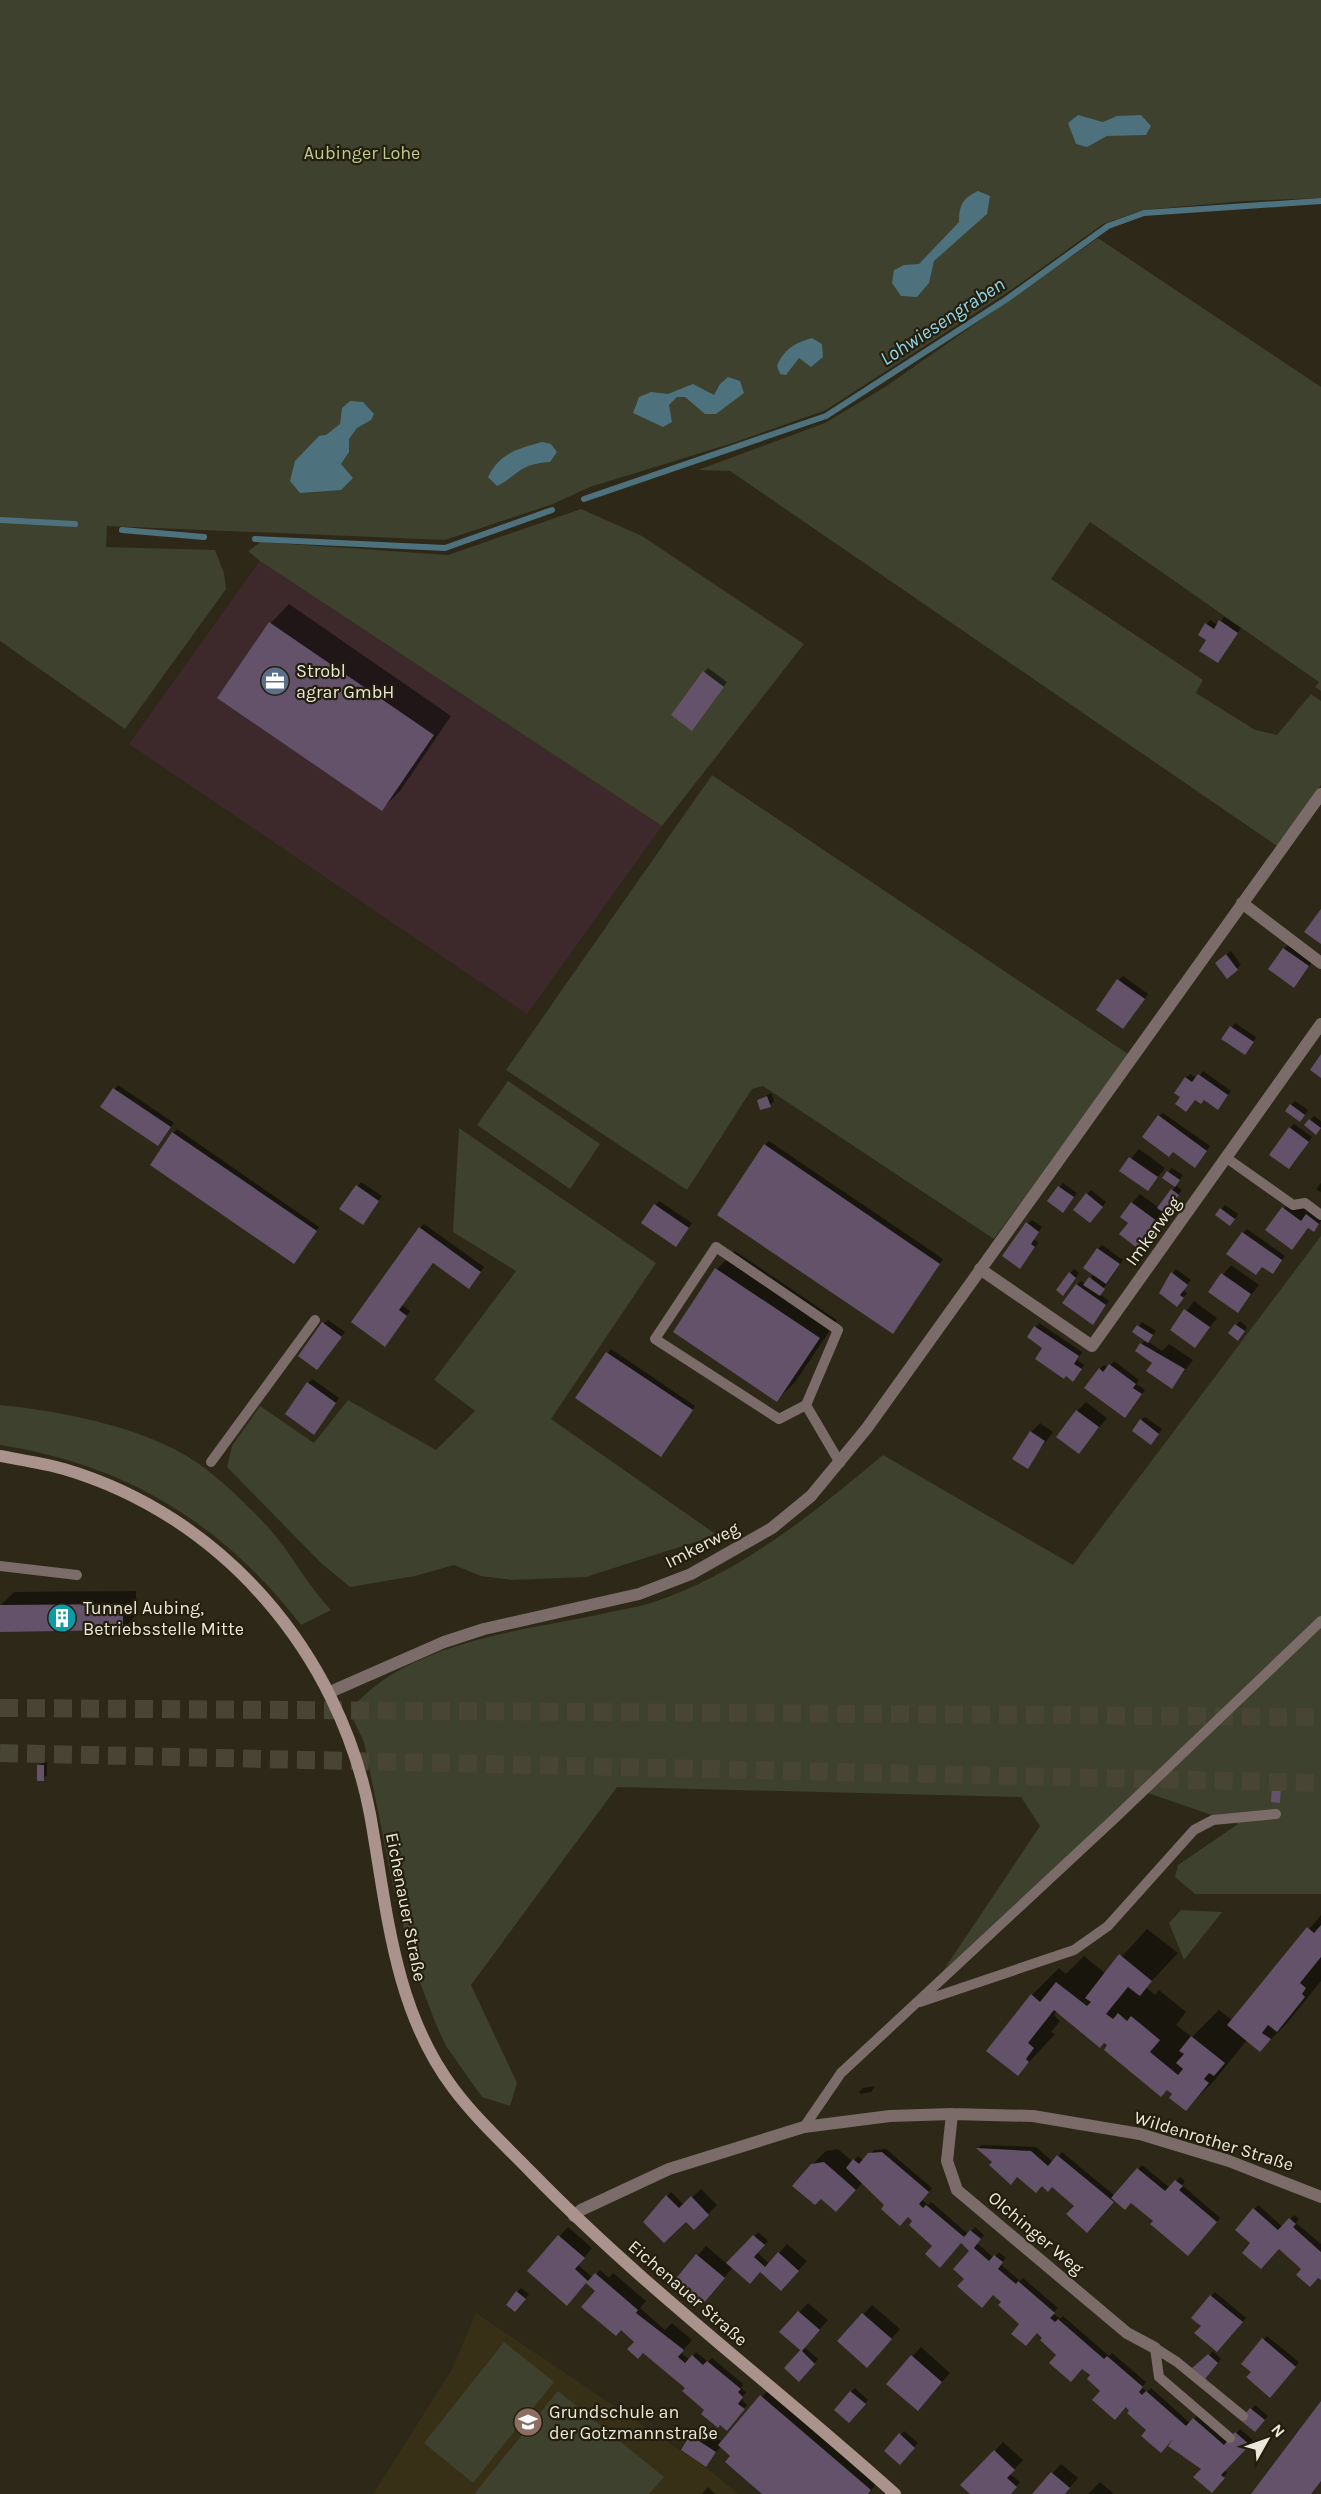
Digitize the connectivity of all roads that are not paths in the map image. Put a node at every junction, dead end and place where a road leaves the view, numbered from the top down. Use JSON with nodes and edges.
{"nodes":[{"id":1,"x":1321,"y":794,"type":"edge"},
{"id":2,"x":1242,"y":903,"type":"junction"},
{"id":3,"x":1321,"y":963,"type":"edge"},
{"id":4,"x":1321,"y":1024,"type":"edge"},
{"id":5,"x":1228,"y":1159,"type":"junction"},
{"id":6,"x":1321,"y":1215,"type":"edge"},
{"id":7,"x":980,"y":1269,"type":"junction"},
{"id":8,"x":315,"y":1320,"type":"dead end"},
{"id":9,"x":806,"y":1405,"type":"junction"},
{"id":10,"x":0,"y":1456,"type":"edge"},
{"id":11,"x":211,"y":1462,"type":"dead end"},
{"id":12,"x":840,"y":1463,"type":"junction"},
{"id":13,"x":0,"y":1566,"type":"edge"},
{"id":14,"x":77,"y":1575,"type":"dead end"},
{"id":15,"x":1321,"y":1621,"type":"edge"},
{"id":16,"x":330,"y":1692,"type":"junction"},
{"id":17,"x":1276,"y":1814,"type":"dead end"},
{"id":18,"x":917,"y":2003,"type":"junction"},
{"id":19,"x":952,"y":2114,"type":"junction"},
{"id":20,"x":804,"y":2127,"type":"junction"},
{"id":21,"x":1321,"y":2196,"type":"edge"},
{"id":22,"x":574,"y":2216,"type":"junction"},
{"id":23,"x":1155,"y":2348,"type":"junction"},
{"id":24,"x":1243,"y":2416,"type":"dead end"},
{"id":25,"x":1230,"y":2438,"type":"dead end"},
{"id":26,"x":895,"y":2494,"type":"edge"}],
"edges":[{"from":1,"to":2,"type":"street","name":"Imkerweg"},
{"from":2,"to":3,"type":"street"},
{"from":2,"to":7,"type":"street","name":"Imkerweg"},
{"from":4,"to":5,"type":"street","name":"Imkerweg"},
{"from":5,"to":6,"type":"lane"},
{"from":5,"to":7,"type":"street","name":"Imkerweg"},
{"from":7,"to":12,"type":"street","name":"Imkerweg"},
{"from":8,"to":11,"type":"lane"},
{"from":9,"to":9,"type":"lane"},
{"from":9,"to":12,"type":"lane"},
{"from":10,"to":16,"type":"street","name":"Eichenauer Straße"},
{"from":12,"to":16,"type":"street","name":"Imkerweg"},
{"from":13,"to":14,"type":"lane"},
{"from":15,"to":18,"type":"lane"},
{"from":16,"to":22,"type":"street","name":"Eichenauer Straße"},
{"from":17,"to":18,"type":"lane"},
{"from":18,"to":20,"type":"lane"},
{"from":19,"to":20,"type":"street","name":"Wildenrother Straße"},
{"from":19,"to":21,"type":"street","name":"Wildenrother Straße"},
{"from":19,"to":23,"type":"street","name":"Olchinger Weg"},
{"from":20,"to":22,"type":"street","name":"Wildenrother Straße"},
{"from":22,"to":26,"type":"street","name":"Eichenauer Straße"},
{"from":23,"to":24,"type":"lane"},
{"from":23,"to":25,"type":"lane"}]}
